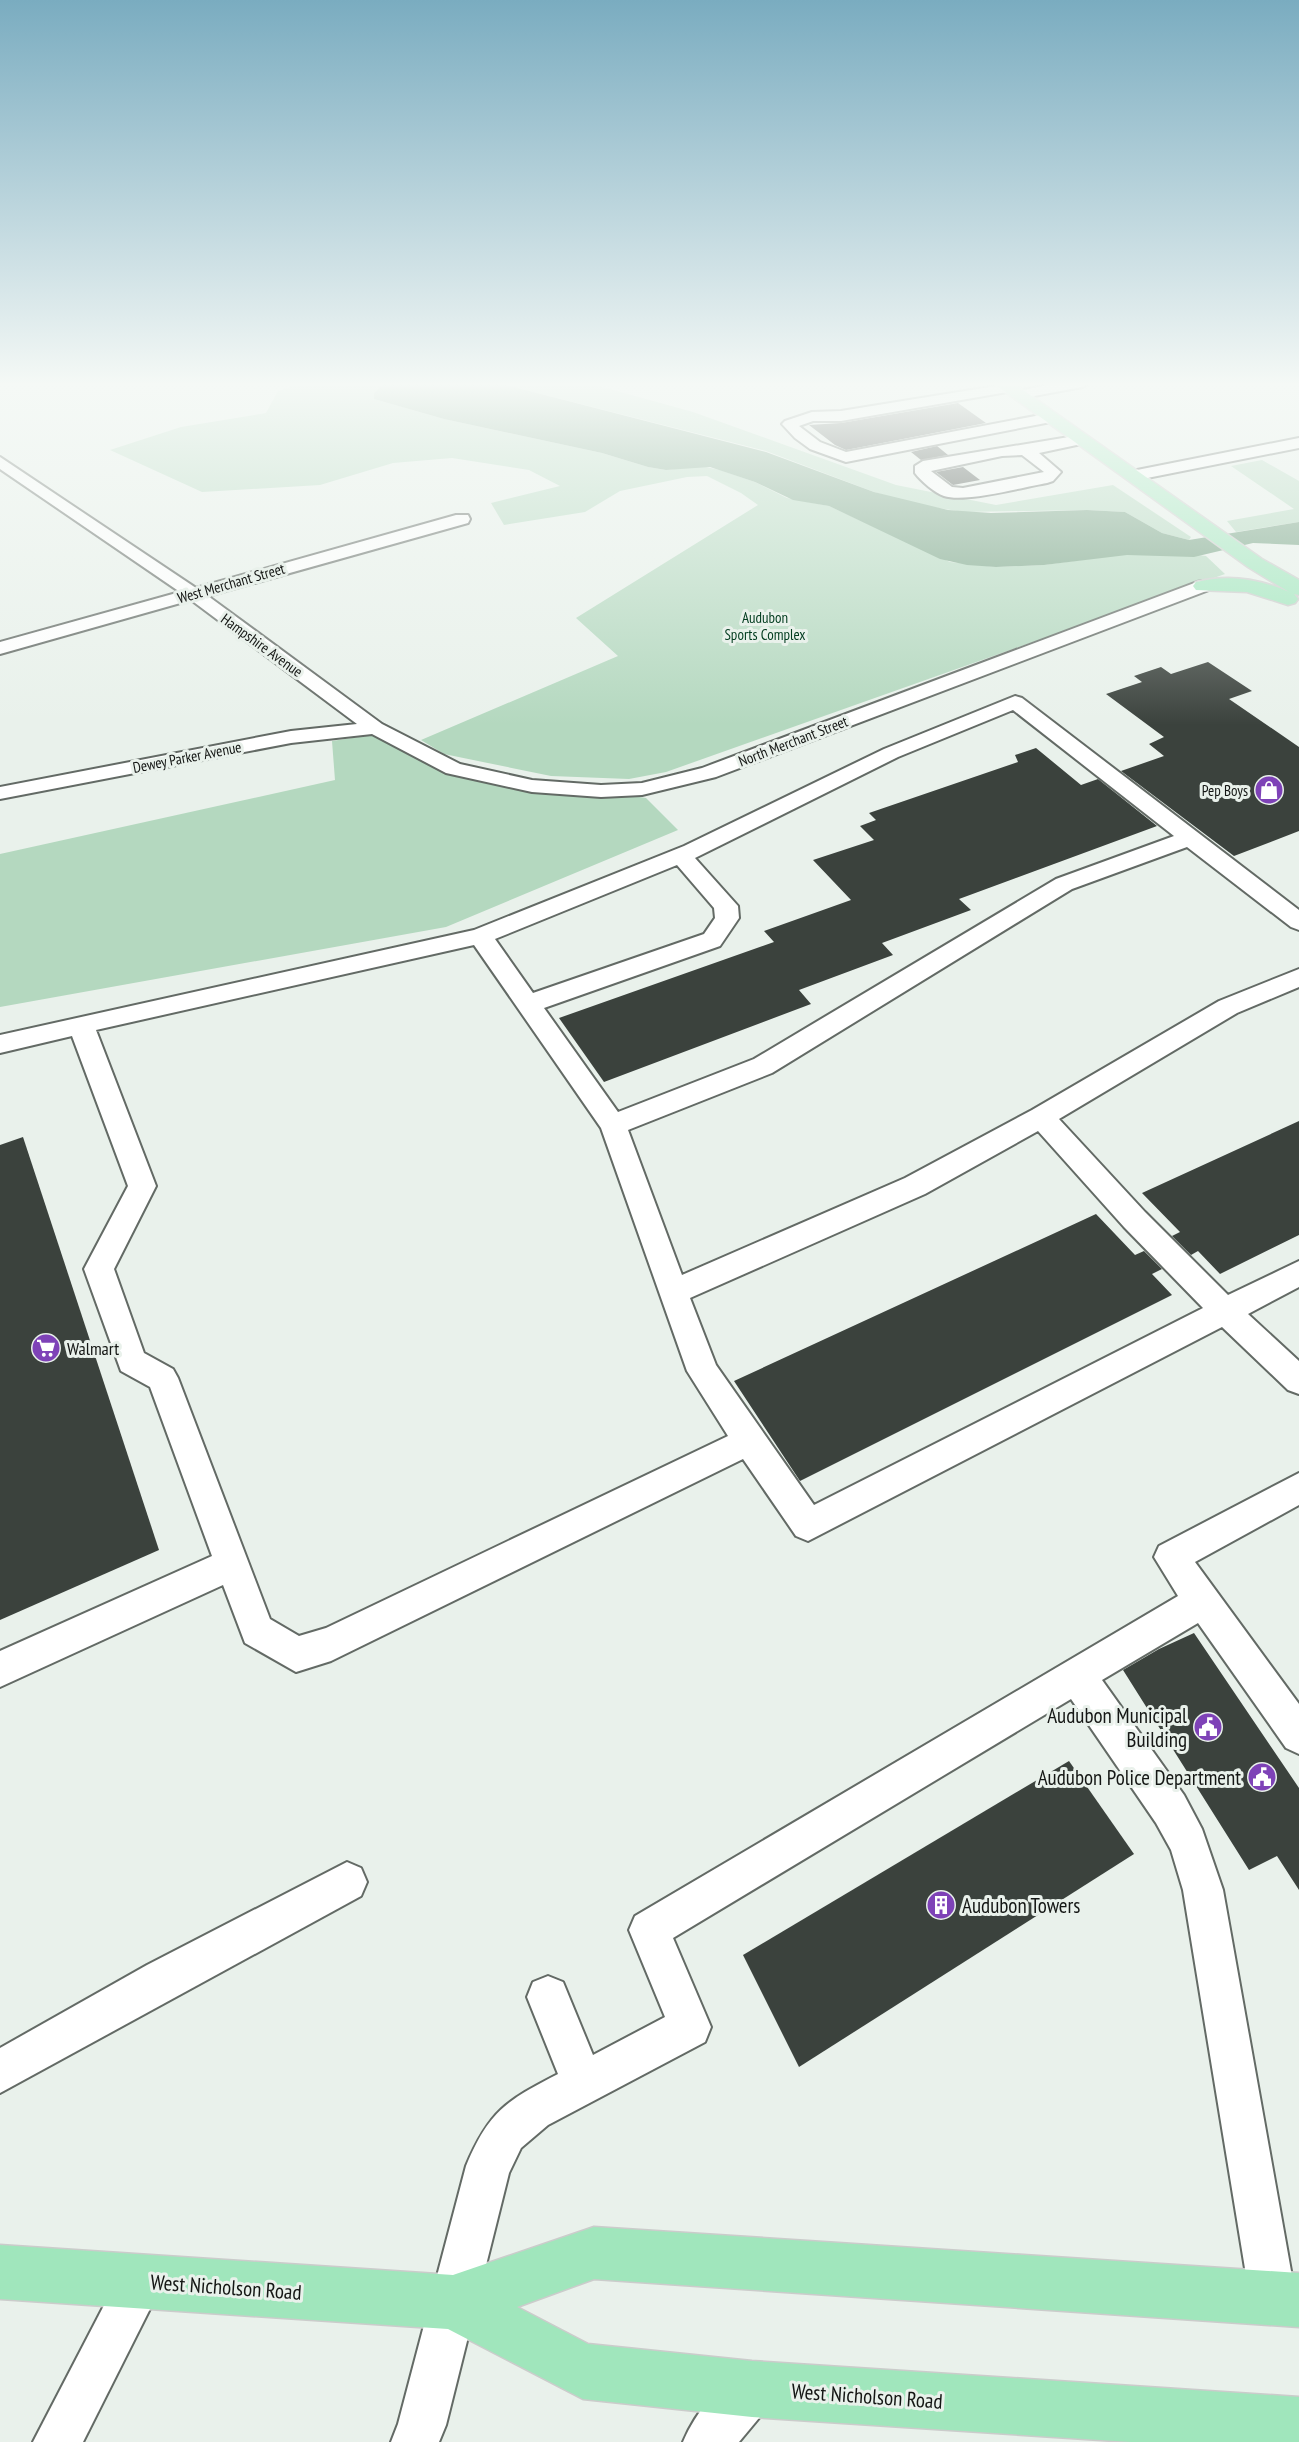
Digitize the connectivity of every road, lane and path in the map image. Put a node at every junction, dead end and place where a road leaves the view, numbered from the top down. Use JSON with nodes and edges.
{"nodes":[{"id":1,"x":51,"y":497,"type":"edge"},
{"id":2,"x":1161,"y":497,"type":"edge"},
{"id":3,"x":462,"y":519,"type":"dead end"},
{"id":4,"x":1228,"y":546,"type":"junction"},
{"id":5,"x":1203,"y":585,"type":"junction"},
{"id":6,"x":194,"y":594,"type":"junction"},
{"id":7,"x":1298,"y":599,"type":"edge"},
{"id":8,"x":0,"y":648,"type":"edge"},
{"id":9,"x":996,"y":686,"type":"junction"},
{"id":10,"x":375,"y":728,"type":"junction"},
{"id":11,"x":0,"y":793,"type":"edge"},
{"id":12,"x":1190,"y":838,"type":"junction"},
{"id":13,"x":680,"y":855,"type":"junction"},
{"id":14,"x":1299,"y":922,"type":"edge"},
{"id":15,"x":480,"y":936,"type":"junction"},
{"id":16,"x":1299,"y":977,"type":"edge"},
{"id":17,"x":528,"y":1004,"type":"junction"},
{"id":18,"x":81,"y":1025,"type":"junction"},
{"id":19,"x":0,"y":1044,"type":"edge"},
{"id":20,"x":1041,"y":1117,"type":"junction"},
{"id":21,"x":613,"y":1125,"type":"junction"},
{"id":22,"x":1299,"y":1273,"type":"edge"},
{"id":23,"x":673,"y":1292,"type":"junction"},
{"id":24,"x":1222,"y":1311,"type":"junction"},
{"id":25,"x":1299,"y":1381,"type":"edge"},
{"id":26,"x":749,"y":1441,"type":"junction"},
{"id":27,"x":1299,"y":1488,"type":"edge"},
{"id":28,"x":232,"y":1564,"type":"junction"},
{"id":29,"x":1202,"y":1601,"type":"junction"},
{"id":30,"x":0,"y":1669,"type":"edge"},
{"id":31,"x":1078,"y":1677,"type":"junction"},
{"id":32,"x":1299,"y":1735,"type":"edge"},
{"id":33,"x":347,"y":1882,"type":"dead end"},
{"id":34,"x":548,"y":1997,"type":"dead end"},
{"id":35,"x":0,"y":2072,"type":"edge"},
{"id":36,"x":583,"y":2084,"type":"junction"},
{"id":37,"x":0,"y":2272,"type":"edge"},
{"id":38,"x":141,"y":2281,"type":"junction"},
{"id":39,"x":1286,"y":2300,"type":"edge"},
{"id":40,"x":453,"y":2302,"type":"junction"},
{"id":41,"x":752,"y":2389,"type":"junction"},
{"id":42,"x":1299,"y":2424,"type":"edge"},
{"id":43,"x":57,"y":2442,"type":"edge"},
{"id":44,"x":415,"y":2442,"type":"edge"},
{"id":45,"x":707,"y":2442,"type":"edge"}],
"edges":[{"from":1,"to":6,"type":"street","name":"Hampshire Avenue"},
{"from":2,"to":4,"type":"main road"},
{"from":3,"to":6,"type":"street","name":"West Merchant Street"},
{"from":4,"to":5,"type":"main road"},
{"from":4,"to":7,"type":"main road"},
{"from":5,"to":7,"type":"main road"},
{"from":5,"to":9,"type":"street","name":"North Merchant Street"},
{"from":6,"to":8,"type":"street","name":"West Merchant Street"},
{"from":6,"to":10,"type":"street","name":"Hampshire Avenue"},
{"from":9,"to":10,"type":"street","name":"North Merchant Street"},
{"from":9,"to":12,"type":"street"},
{"from":9,"to":13,"type":"street"},
{"from":10,"to":11,"type":"street","name":"Dewey Parker Avenue"},
{"from":12,"to":14,"type":"street"},
{"from":12,"to":21,"type":"street"},
{"from":13,"to":15,"type":"street"},
{"from":13,"to":17,"type":"street"},
{"from":15,"to":17,"type":"street"},
{"from":15,"to":18,"type":"street"},
{"from":16,"to":20,"type":"street"},
{"from":17,"to":21,"type":"street"},
{"from":18,"to":19,"type":"street"},
{"from":18,"to":28,"type":"street"},
{"from":20,"to":23,"type":"street"},
{"from":20,"to":24,"type":"street"},
{"from":21,"to":23,"type":"street"},
{"from":22,"to":24,"type":"street"},
{"from":23,"to":26,"type":"street"},
{"from":24,"to":25,"type":"street"},
{"from":24,"to":26,"type":"street"},
{"from":26,"to":28,"type":"street"},
{"from":27,"to":29,"type":"street"},
{"from":28,"to":30,"type":"street"},
{"from":29,"to":31,"type":"street"},
{"from":29,"to":32,"type":"street"},
{"from":31,"to":36,"type":"street"},
{"from":31,"to":39,"type":"street"},
{"from":33,"to":35,"type":"street"},
{"from":34,"to":36,"type":"street"},
{"from":36,"to":40,"type":"street"},
{"from":37,"to":38,"type":"main road","name":"West Nicholson Road"},
{"from":38,"to":40,"type":"main road","name":"West Nicholson Road"},
{"from":38,"to":43,"type":"street"},
{"from":39,"to":40,"type":"main road","name":"West Nicholson Road"},
{"from":40,"to":41,"type":"main road","name":"West Nicholson Road"},
{"from":40,"to":44,"type":"street"},
{"from":41,"to":42,"type":"main road","name":"West Nicholson Road"},
{"from":41,"to":45,"type":"street"}]}
